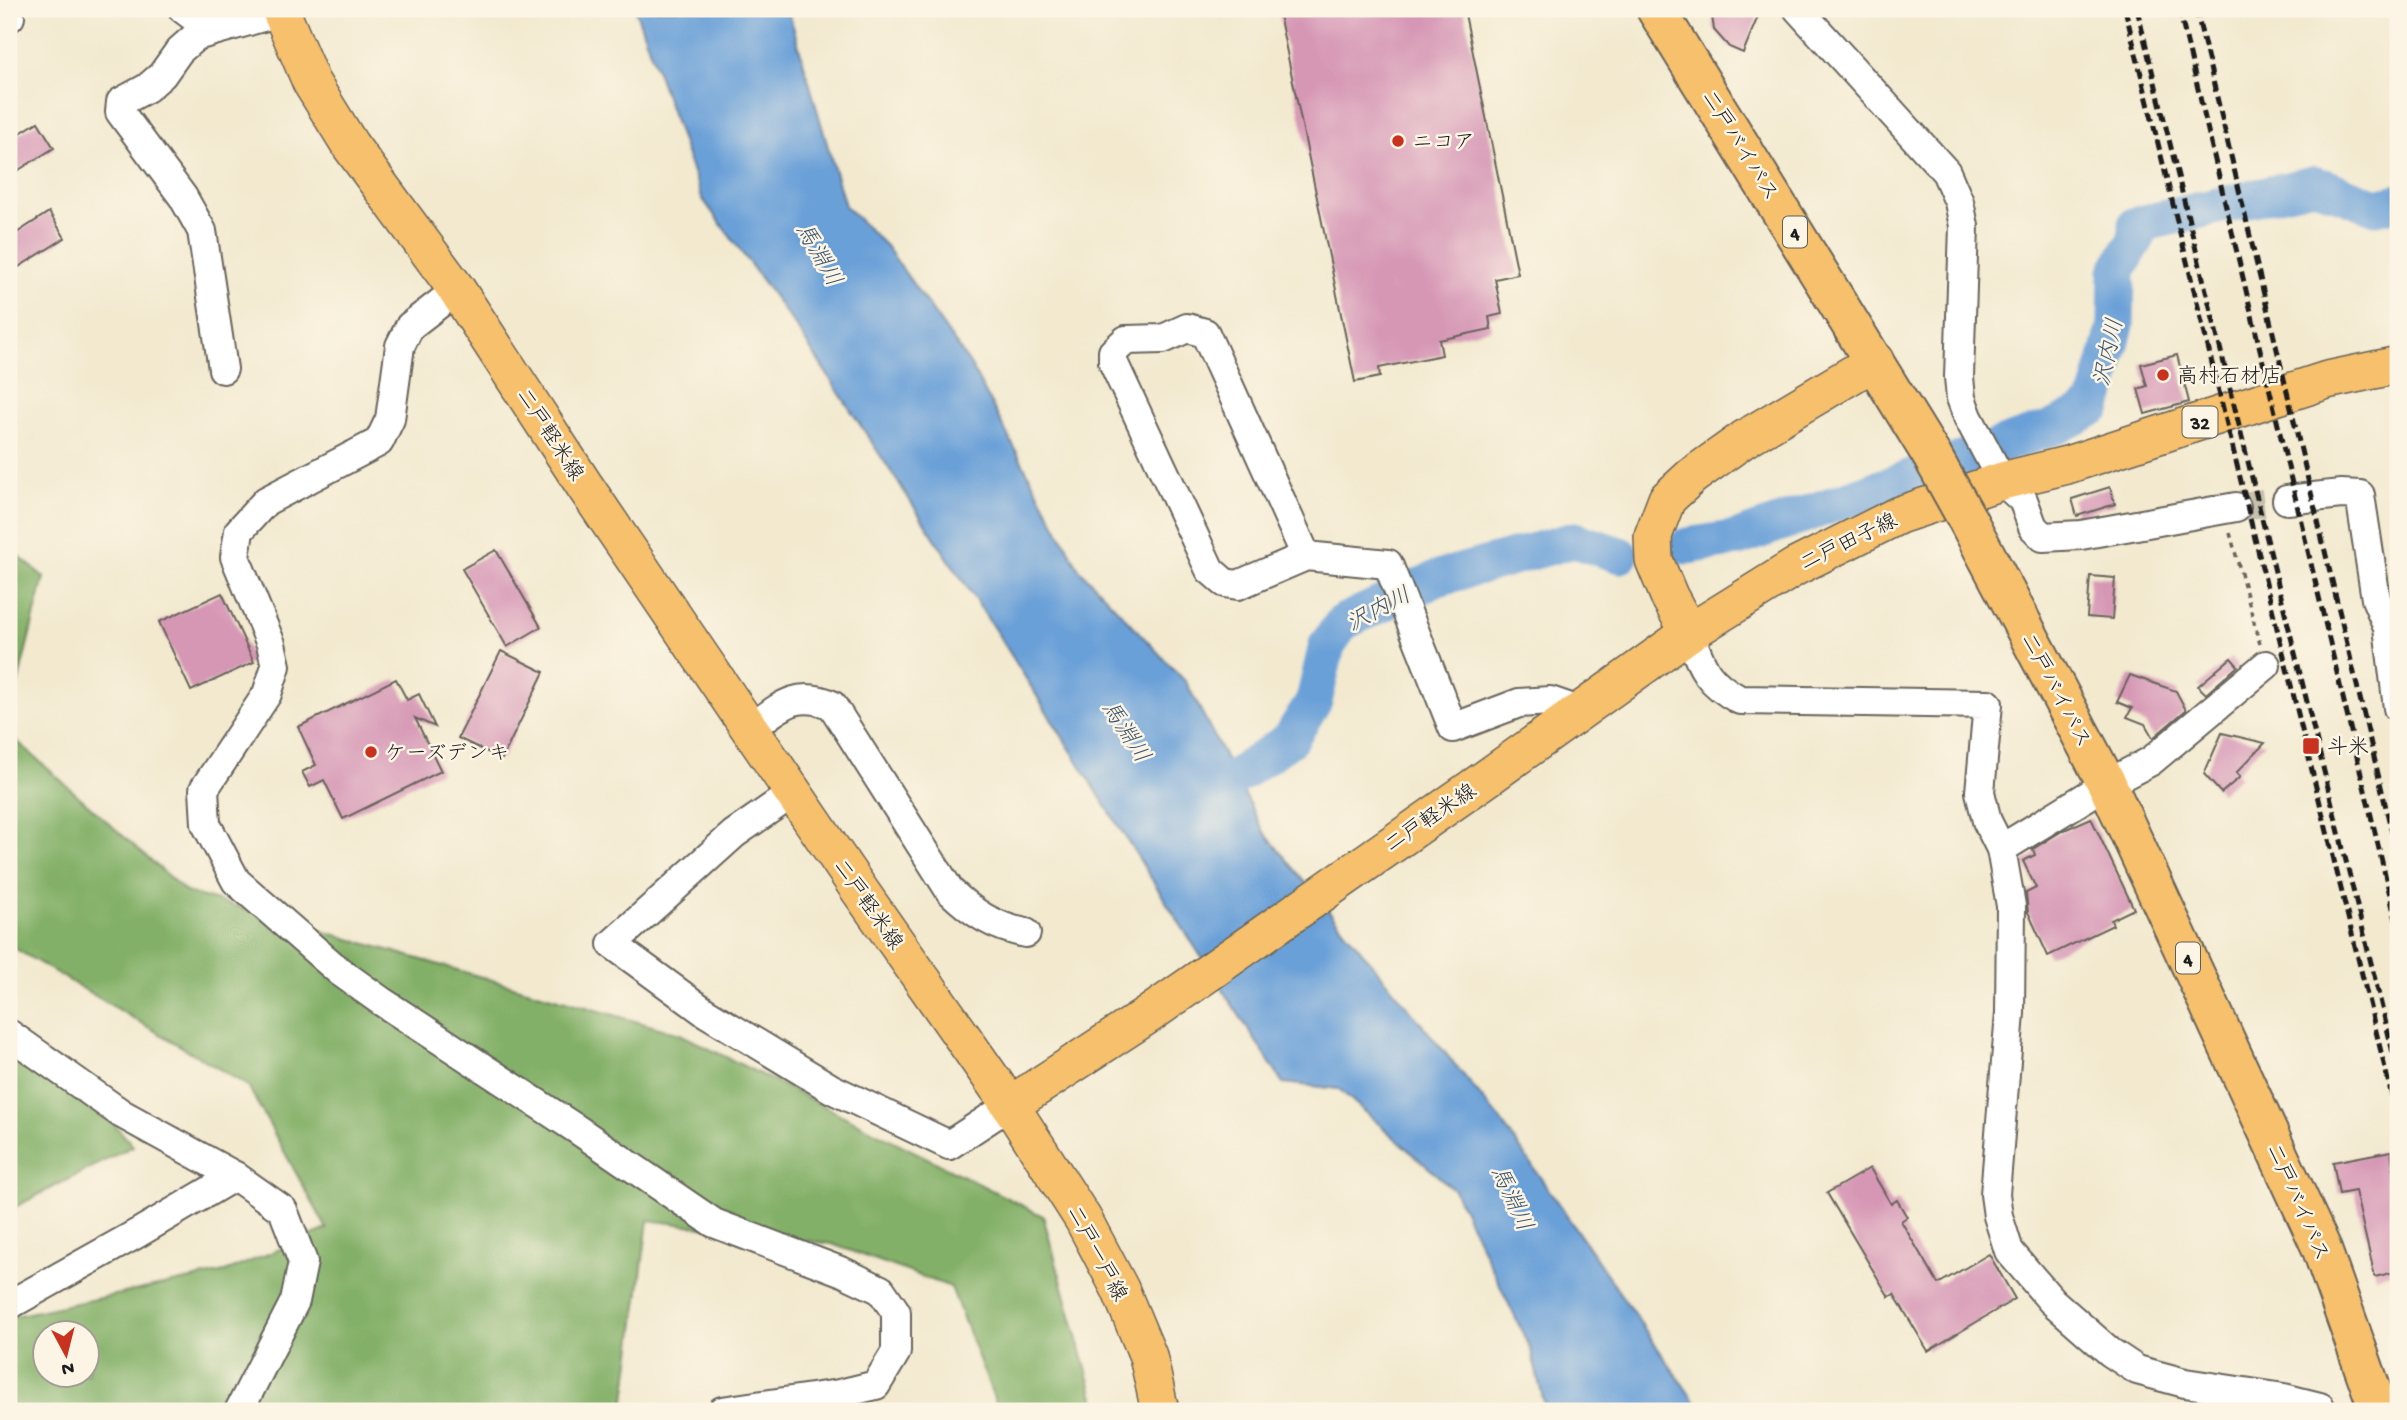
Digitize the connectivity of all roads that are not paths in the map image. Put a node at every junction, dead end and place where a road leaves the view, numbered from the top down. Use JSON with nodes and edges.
{"nodes":[{"id":1,"x":183,"y":9,"type":"edge"},
{"id":2,"x":1656,"y":9,"type":"edge"},
{"id":3,"x":1798,"y":9,"type":"edge"},
{"id":4,"x":280,"y":10,"type":"edge"},
{"id":5,"x":211,"y":30,"type":"junction"},
{"id":6,"x":457,"y":290,"type":"junction"},
{"id":7,"x":1875,"y":361,"type":"junction"},
{"id":8,"x":2398,"y":365,"type":"edge"},
{"id":9,"x":223,"y":369,"type":"dead end"},
{"id":10,"x":2002,"y":481,"type":"junction"},
{"id":11,"x":2287,"y":500,"type":"tunnel mouth"},
{"id":12,"x":2230,"y":508,"type":"tunnel mouth"},
{"id":13,"x":1306,"y":556,"type":"junction"},
{"id":14,"x":2393,"y":626,"type":"edge"},
{"id":15,"x":1689,"y":633,"type":"junction"},
{"id":16,"x":2266,"y":665,"type":"road end"},
{"id":17,"x":2398,"y":708,"type":"edge"},
{"id":18,"x":1579,"y":710,"type":"junction"},
{"id":19,"x":750,"y":729,"type":"junction"},
{"id":20,"x":2107,"y":784,"type":"junction"},
{"id":21,"x":793,"y":793,"type":"junction"},
{"id":22,"x":2001,"y":849,"type":"junction"},
{"id":23,"x":1026,"y":933,"type":"dead end"},
{"id":24,"x":9,"y":1034,"type":"edge"},
{"id":25,"x":1010,"y":1105,"type":"junction"},
{"id":26,"x":235,"y":1176,"type":"junction"},
{"id":27,"x":9,"y":1305,"type":"edge"},
{"id":28,"x":239,"y":1411,"type":"edge"},
{"id":29,"x":722,"y":1411,"type":"edge"},
{"id":30,"x":1160,"y":1411,"type":"edge"},
{"id":31,"x":2322,"y":1411,"type":"edge"},
{"id":32,"x":2379,"y":1411,"type":"edge"}],
"edges":[{"from":1,"to":5,"type":"street"},
{"from":2,"to":7,"type":"highway","name":"二戸バイパス","number":"4"},
{"from":3,"to":10,"type":"street"},
{"from":4,"to":5,"type":"street"},
{"from":4,"to":6,"type":"main road","name":"二戸軽米線"},
{"from":5,"to":9,"type":"street"},
{"from":6,"to":19,"type":"main road","name":"二戸軽米線"},
{"from":6,"to":29,"type":"street"},
{"from":7,"to":15,"type":"main road"},
{"from":7,"to":20,"type":"highway","name":"二戸バイパス","number":"4","bridge":true},
{"from":8,"to":10,"type":"main road","name":"二戸田子線","number":"32"},
{"from":10,"to":12,"type":"street"},
{"from":10,"to":15,"type":"main road","name":"二戸田子線","number":"32"},
{"from":11,"to":14,"type":"street"},
{"from":13,"to":13,"type":"street"},
{"from":13,"to":18,"type":"street"},
{"from":14,"to":17,"type":"street"},
{"from":15,"to":18,"type":"main road","name":"二戸軽米線"},
{"from":15,"to":22,"type":"street"},
{"from":16,"to":20,"type":"street"},
{"from":18,"to":25,"type":"main road","name":"二戸軽米線"},
{"from":19,"to":21,"type":"main road","name":"二戸軽米線"},
{"from":19,"to":23,"type":"street"},
{"from":20,"to":22,"type":"street"},
{"from":20,"to":32,"type":"highway","name":"二戸バイパス","number":"4"},
{"from":21,"to":25,"type":"main road","name":"二戸軽米線"},
{"from":21,"to":25,"type":"street"},
{"from":22,"to":31,"type":"street"},
{"from":24,"to":26,"type":"street"},
{"from":25,"to":30,"type":"main road","name":"二戸一戸線"},
{"from":26,"to":27,"type":"street"},
{"from":26,"to":28,"type":"street"}]}
